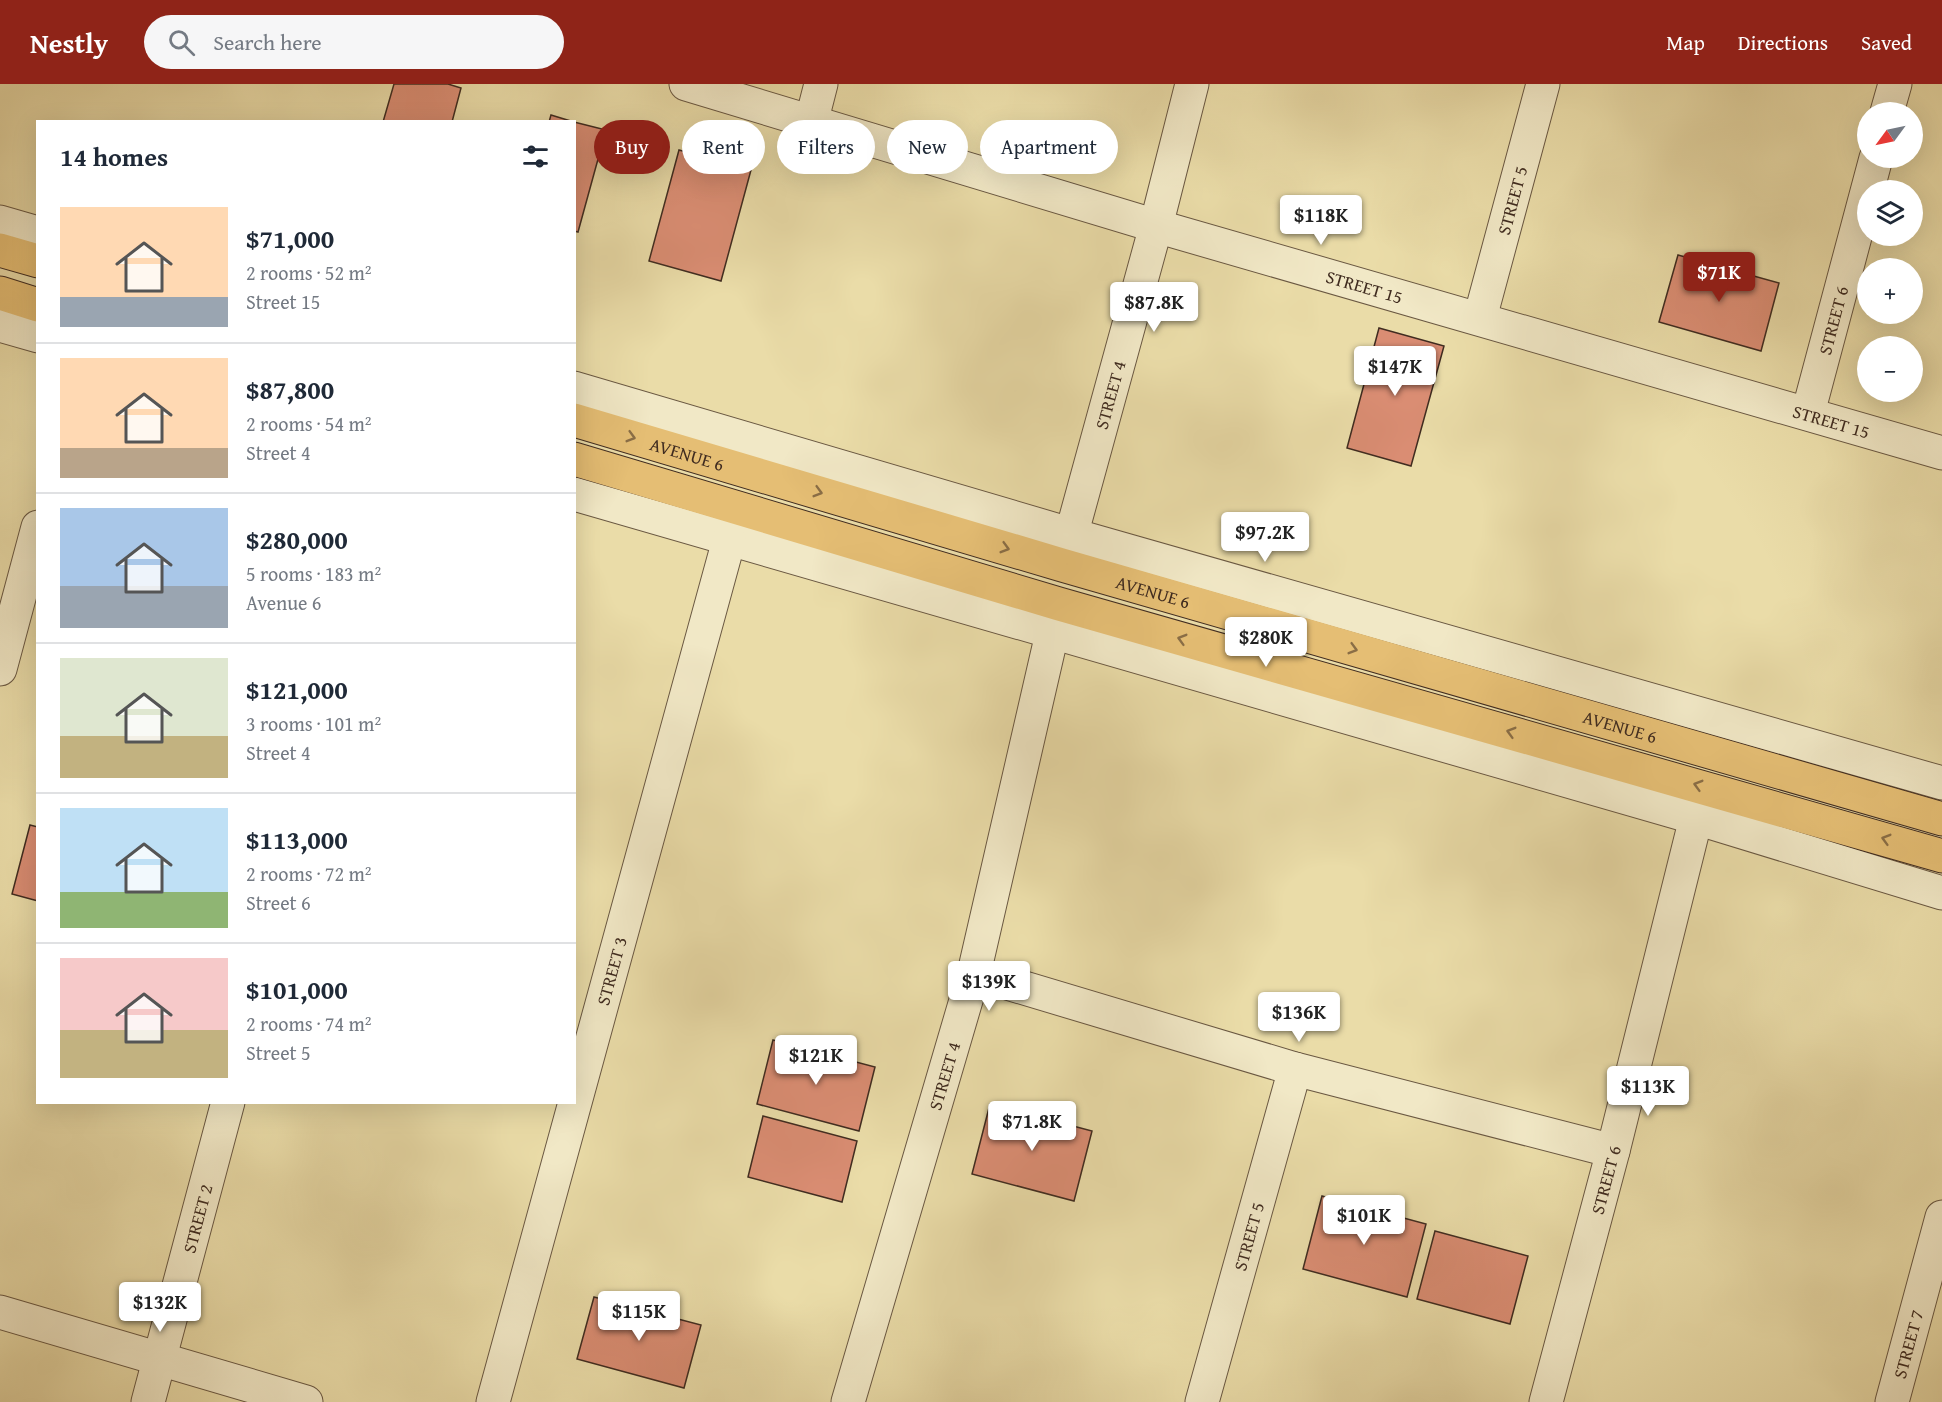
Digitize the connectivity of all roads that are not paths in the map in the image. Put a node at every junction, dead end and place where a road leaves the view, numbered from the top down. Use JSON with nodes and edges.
{"nodes":[{"id":1,"x":686,"y":84,"type":"edge"},
{"id":2,"x":821,"y":84,"type":"edge"},
{"id":3,"x":1192,"y":84,"type":"edge"},
{"id":4,"x":1543,"y":84,"type":"edge"},
{"id":5,"x":1895,"y":84,"type":"edge"},
{"id":6,"x":1890,"y":102,"type":"edge"},
{"id":7,"x":801,"y":120,"type":"edge"},
{"id":8,"x":812,"y":120,"type":"edge"},
{"id":9,"x":875,"y":142,"type":"edge"},
{"id":10,"x":1872,"y":168,"type":"edge"},
{"id":11,"x":0,"y":222,"type":"edge"},
{"id":12,"x":1156,"y":226,"type":"junction"},
{"id":13,"x":36,"y":232,"type":"edge"},
{"id":14,"x":0,"y":250,"type":"edge"},
{"id":15,"x":36,"y":260,"type":"edge"},
{"id":16,"x":0,"y":293,"type":"edge"},
{"id":17,"x":36,"y":304,"type":"edge"},
{"id":18,"x":1480,"y":318,"type":"junction"},
{"id":19,"x":0,"y":325,"type":"edge"},
{"id":20,"x":36,"y":335,"type":"edge"},
{"id":21,"x":576,"y":389,"type":"edge"},
{"id":22,"x":1808,"y":414,"type":"junction"},
{"id":23,"x":576,"y":421,"type":"edge"},
{"id":24,"x":1942,"y":453,"type":"edge"},
{"id":25,"x":576,"y":460,"type":"edge"},
{"id":26,"x":576,"y":495,"type":"edge"},
{"id":27,"x":36,"y":534,"type":"edge"},
{"id":28,"x":729,"y":540,"type":"junction"},
{"id":29,"x":1067,"y":550,"type":"junction"},
{"id":30,"x":1056,"y":619,"type":"junction"},
{"id":31,"x":0,"y":669,"type":"edge"},
{"id":32,"x":1942,"y":783,"type":"edge"},
{"id":33,"x":1696,"y":818,"type":"junction"},
{"id":34,"x":1942,"y":819,"type":"edge"},
{"id":35,"x":1942,"y":856,"type":"edge"},
{"id":36,"x":1942,"y":893,"type":"edge"},
{"id":37,"x":974,"y":973,"type":"junction"},
{"id":38,"x":1295,"y":1069,"type":"junction"},
{"id":39,"x":576,"y":1099,"type":"edge"},
{"id":40,"x":227,"y":1104,"type":"edge"},
{"id":41,"x":575,"y":1104,"type":"edge"},
{"id":42,"x":1613,"y":1151,"type":"junction"},
{"id":43,"x":1942,"y":1217,"type":"edge"},
{"id":44,"x":0,"y":1312,"type":"edge"},
{"id":45,"x":159,"y":1359,"type":"junction"},
{"id":46,"x":148,"y":1402,"type":"edge"},
{"id":47,"x":306,"y":1402,"type":"edge"},
{"id":48,"x":493,"y":1402,"type":"edge"},
{"id":49,"x":848,"y":1402,"type":"edge"},
{"id":50,"x":1202,"y":1402,"type":"edge"},
{"id":51,"x":1546,"y":1402,"type":"edge"},
{"id":52,"x":1892,"y":1402,"type":"edge"}],
"edges":[{"from":1,"to":7,"type":"street","name":"STREET 15"},
{"from":2,"to":8,"type":"street"},
{"from":3,"to":12,"type":"street","name":"STREET 4"},
{"from":4,"to":18,"type":"street","name":"STREET 5"},
{"from":5,"to":6,"type":"street"},
{"from":9,"to":12,"type":"street","name":"STREET 15"},
{"from":10,"to":22,"type":"street","name":"STREET 6"},
{"from":11,"to":13,"type":"street"},
{"from":12,"to":18,"type":"street","name":"STREET 15"},
{"from":12,"to":29,"type":"street","name":"STREET 4"},
{"from":14,"to":15,"type":"main road"},
{"from":16,"to":17,"type":"main road"},
{"from":18,"to":22,"type":"street","name":"STREET 15"},
{"from":19,"to":20,"type":"street"},
{"from":21,"to":29,"type":"street"},
{"from":22,"to":24,"type":"street","name":"STREET 15"},
{"from":23,"to":29,"type":"main road","name":"AVENUE 6","one_way":true},
{"from":25,"to":30,"type":"main road","name":"AVENUE 6"},
{"from":26,"to":28,"type":"street"},
{"from":27,"to":31,"type":"street"},
{"from":28,"to":30,"type":"street"},
{"from":28,"to":39,"type":"street","name":"STREET 3"},
{"from":29,"to":32,"type":"street"},
{"from":29,"to":34,"type":"main road","name":"AVENUE 6","one_way":true},
{"from":30,"to":33,"type":"street"},
{"from":35,"to":30,"type":"main road","name":"AVENUE 6","one_way":true},
{"from":30,"to":37,"type":"street","name":"STREET 4"},
{"from":33,"to":36,"type":"street"},
{"from":33,"to":42,"type":"street","name":"STREET 6"},
{"from":37,"to":38,"type":"street"},
{"from":37,"to":49,"type":"street","name":"STREET 4"},
{"from":38,"to":42,"type":"street"},
{"from":38,"to":50,"type":"street","name":"STREET 5"},
{"from":40,"to":45,"type":"street","name":"STREET 2"},
{"from":41,"to":48,"type":"street","name":"STREET 3"},
{"from":42,"to":51,"type":"street","name":"STREET 6"},
{"from":43,"to":52,"type":"street","name":"STREET 7"},
{"from":44,"to":45,"type":"street"},
{"from":45,"to":46,"type":"street","name":"STREET 2"},
{"from":45,"to":47,"type":"street"}]}
